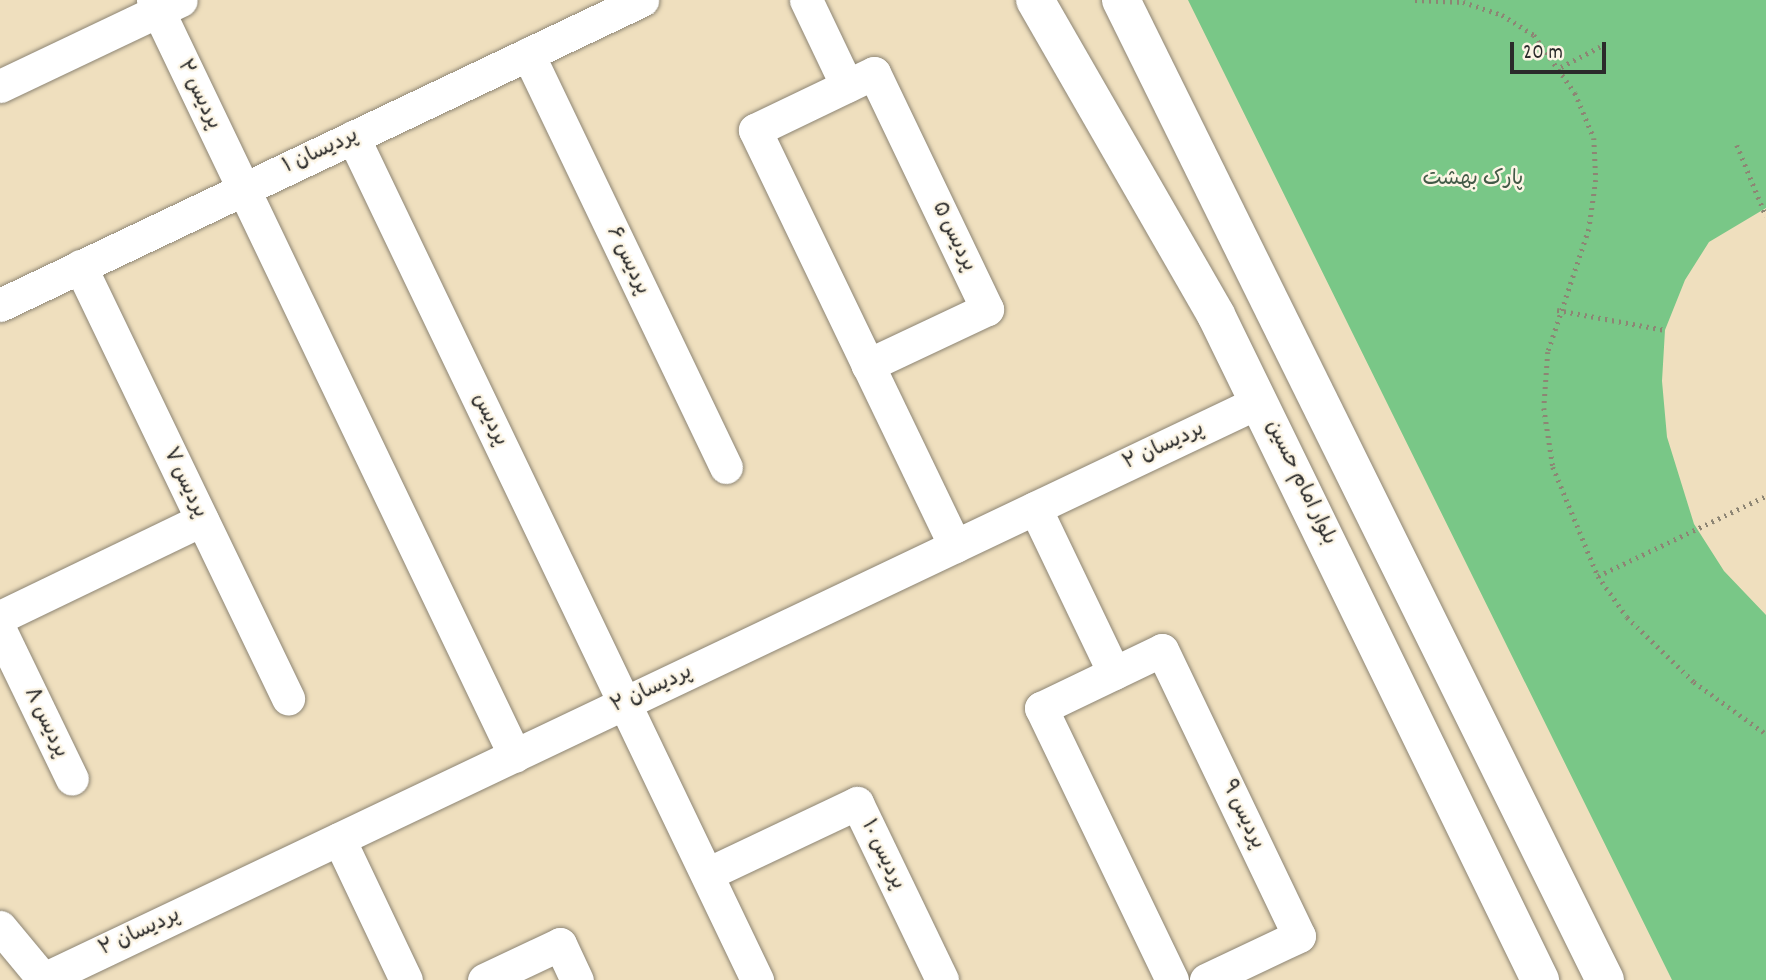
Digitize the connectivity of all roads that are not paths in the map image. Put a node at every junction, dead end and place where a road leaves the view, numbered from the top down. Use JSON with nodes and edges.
{"nodes":[{"id":1,"x":642,"y":0,"type":"edge"},
{"id":2,"x":806,"y":0,"type":"edge"},
{"id":3,"x":1035,"y":0,"type":"edge"},
{"id":4,"x":1121,"y":0,"type":"edge"},
{"id":5,"x":164,"y":4,"type":"edge"},
{"id":6,"x":528,"y":54,"type":"junction"},
{"id":7,"x":0,"y":86,"type":"edge"},
{"id":8,"x":848,"y":86,"type":"junction"},
{"id":9,"x":353,"y":137,"type":"junction"},
{"id":10,"x":243,"y":189,"type":"junction"},
{"id":11,"x":80,"y":267,"type":"junction"},
{"id":12,"x":1261,"y":284,"type":"junction"},
{"id":13,"x":0,"y":304,"type":"edge"},
{"id":14,"x":1216,"y":315,"type":"junction"},
{"id":15,"x":868,"y":365,"type":"junction"},
{"id":16,"x":1260,"y":401,"type":"junction"},
{"id":17,"x":726,"y":467,"type":"dead end"},
{"id":18,"x":1035,"y":508,"type":"junction"},
{"id":19,"x":202,"y":520,"type":"junction"},
{"id":20,"x":956,"y":546,"type":"junction"},
{"id":21,"x":0,"y":617,"type":"edge"},
{"id":22,"x":0,"y":629,"type":"edge"},
{"id":23,"x":1114,"y":673,"type":"junction"},
{"id":24,"x":288,"y":699,"type":"dead end"},
{"id":25,"x":625,"y":703,"type":"junction"},
{"id":26,"x":515,"y":755,"type":"junction"},
{"id":27,"x":72,"y":779,"type":"dead end"},
{"id":28,"x":339,"y":839,"type":"junction"},
{"id":29,"x":707,"y":874,"type":"junction"},
{"id":30,"x":0,"y":927,"type":"edge"},
{"id":31,"x":44,"y":980,"type":"edge"},
{"id":32,"x":406,"y":980,"type":"edge"},
{"id":33,"x":484,"y":980,"type":"edge"},
{"id":34,"x":577,"y":980,"type":"edge"},
{"id":35,"x":757,"y":980,"type":"edge"},
{"id":36,"x":942,"y":980,"type":"edge"},
{"id":37,"x":1172,"y":980,"type":"edge"},
{"id":38,"x":1206,"y":980,"type":"edge"},
{"id":39,"x":1540,"y":980,"type":"edge"},
{"id":40,"x":1605,"y":980,"type":"edge"}],
"edges":[{"from":1,"to":6,"type":"street","name":"پردیسان ۱"},
{"from":2,"to":8,"type":"street"},
{"from":3,"to":14,"type":"main road","name":"بلوار امام حسین"},
{"from":4,"to":12,"type":"main road"},
{"from":5,"to":7,"type":"street"},
{"from":5,"to":10,"type":"street","name":"پردیس ۲"},
{"from":6,"to":9,"type":"street","name":"پردیسان ۱"},
{"from":6,"to":17,"type":"street","name":"پردیس ۶"},
{"from":8,"to":15,"type":"street","name":"پردیس ۵"},
{"from":8,"to":15,"type":"street","name":"پردیس ۵"},
{"from":9,"to":10,"type":"street","name":"پردیسان ۱"},
{"from":9,"to":25,"type":"street","name":"پردیس"},
{"from":10,"to":11,"type":"street","name":"پردیسان ۱"},
{"from":10,"to":26,"type":"street","name":"پردیس ۲"},
{"from":11,"to":13,"type":"street","name":"پردیسان ۱"},
{"from":11,"to":19,"type":"street","name":"پردیس ۷"},
{"from":12,"to":14,"type":"main road"},
{"from":12,"to":40,"type":"main road"},
{"from":14,"to":16,"type":"main road","name":"بلوار امام حسین"},
{"from":15,"to":20,"type":"street","name":"پردیس ۵"},
{"from":16,"to":18,"type":"street","name":"پردیسان ۲"},
{"from":16,"to":39,"type":"main road","name":"بلوار امام حسین"},
{"from":18,"to":20,"type":"street","name":"پردیسان ۲"},
{"from":18,"to":23,"type":"street"},
{"from":19,"to":21,"type":"street"},
{"from":19,"to":24,"type":"street","name":"پردیس ۷"},
{"from":20,"to":25,"type":"street","name":"پردیسان ۲"},
{"from":22,"to":27,"type":"street","name":"پردیس ۸"},
{"from":23,"to":37,"type":"street","name":"پردیس ۹"},
{"from":23,"to":38,"type":"street","name":"پردیس ۹"},
{"from":25,"to":26,"type":"street","name":"پردیسان ۲"},
{"from":25,"to":29,"type":"street"},
{"from":26,"to":28,"type":"street","name":"پردیسان ۲"},
{"from":28,"to":31,"type":"street","name":"پردیسان ۲"},
{"from":28,"to":32,"type":"street"},
{"from":29,"to":35,"type":"street"},
{"from":29,"to":36,"type":"street","name":"پردیس ۱۰"},
{"from":30,"to":31,"type":"street"},
{"from":33,"to":34,"type":"street"}]}
